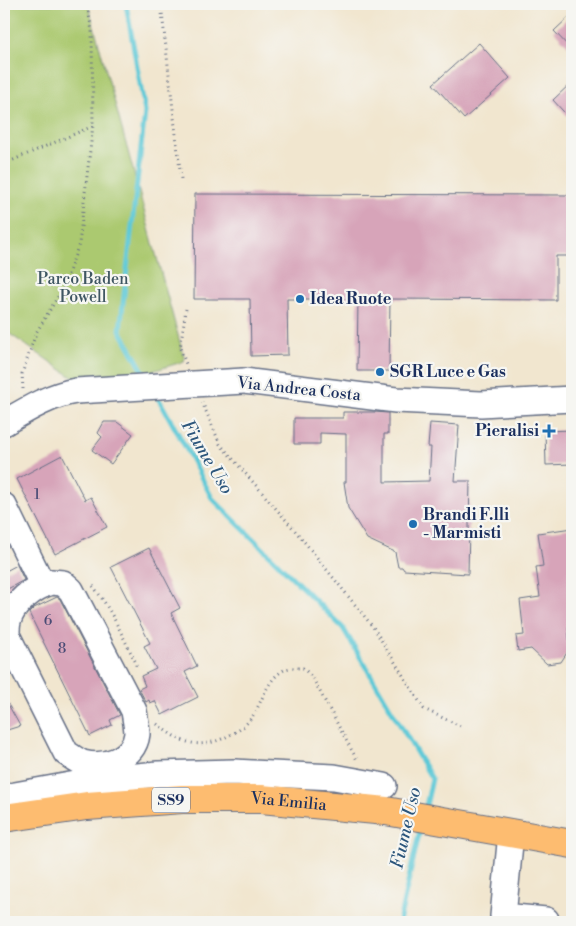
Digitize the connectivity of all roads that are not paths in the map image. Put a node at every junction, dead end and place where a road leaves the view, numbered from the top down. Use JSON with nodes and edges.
{"nodes":[{"id":1,"x":572,"y":399,"type":"edge"},
{"id":2,"x":14,"y":417,"type":"edge"},
{"id":3,"x":6,"y":497,"type":"edge"},
{"id":4,"x":42,"y":584,"type":"junction"},
{"id":5,"x":377,"y":785,"type":"road end"},
{"id":6,"x":4,"y":797,"type":"edge"},
{"id":7,"x":4,"y":818,"type":"edge"},
{"id":8,"x":500,"y":831,"type":"junction"},
{"id":9,"x":572,"y":844,"type":"edge"},
{"id":10,"x":546,"y":922,"type":"edge"}],
"edges":[{"from":1,"to":2,"type":"street","name":"Via Andrea Costa","bridge":true},
{"from":3,"to":4,"type":"street"},
{"from":4,"to":4,"type":"street"},
{"from":5,"to":6,"type":"street"},
{"from":7,"to":8,"type":"main road","name":"Via Emilia","number":"SS9"},
{"from":8,"to":9,"type":"main road","name":"Via Emilia","number":"SS9"},
{"from":8,"to":10,"type":"street"}]}
